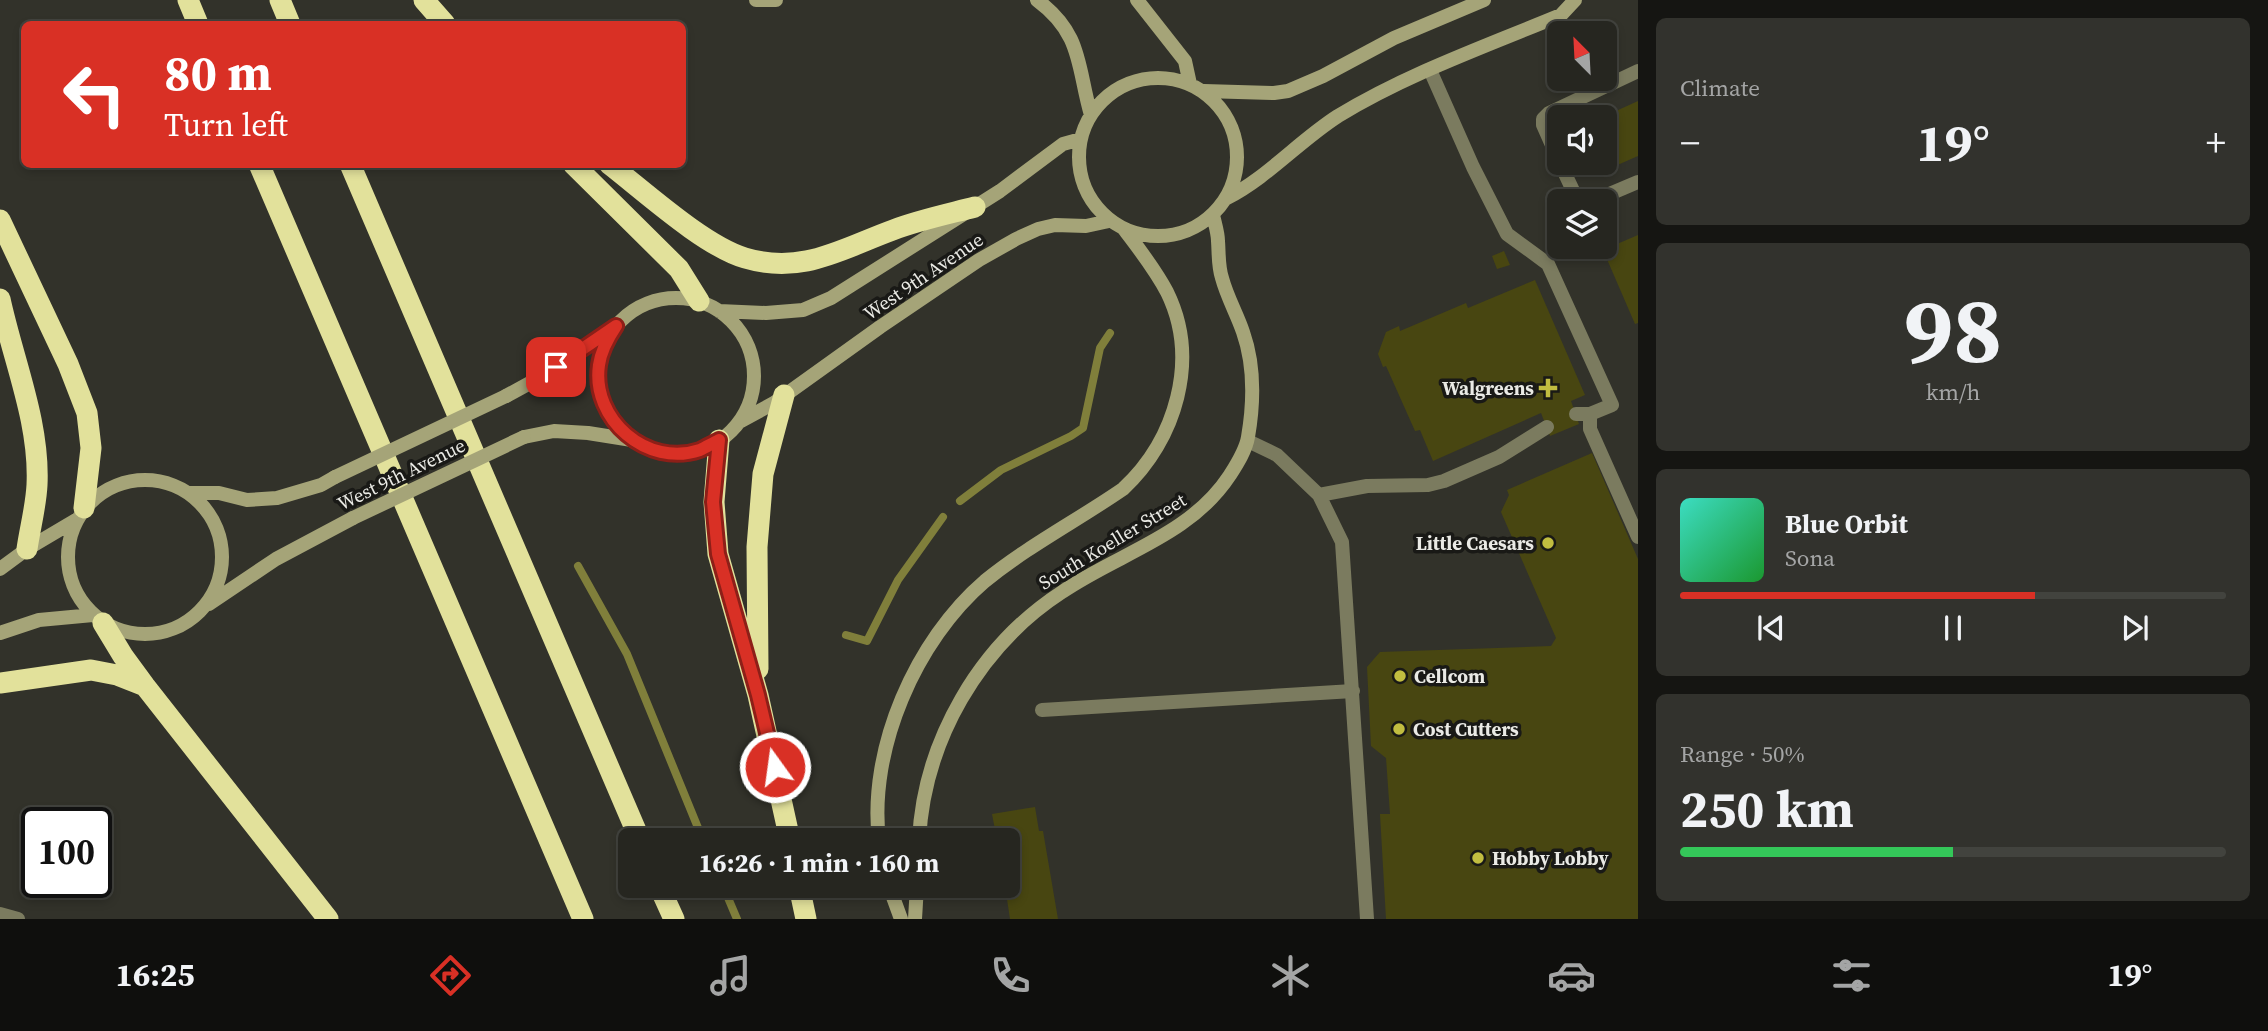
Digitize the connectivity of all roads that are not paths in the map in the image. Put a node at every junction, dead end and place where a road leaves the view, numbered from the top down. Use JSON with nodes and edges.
{"nodes":[{"id":1,"x":188,"y":0,"type":"edge"},
{"id":2,"x":280,"y":0,"type":"edge"},
{"id":3,"x":424,"y":0,"type":"edge"},
{"id":4,"x":756,"y":0,"type":"edge"},
{"id":5,"x":776,"y":0,"type":"edge"},
{"id":6,"x":1037,"y":0,"type":"edge"},
{"id":7,"x":1137,"y":0,"type":"edge"},
{"id":8,"x":1484,"y":0,"type":"edge"},
{"id":9,"x":1575,"y":0,"type":"edge"},
{"id":10,"x":197,"y":21,"type":"edge"},
{"id":11,"x":289,"y":21,"type":"edge"},
{"id":12,"x":442,"y":21,"type":"edge"},
{"id":13,"x":1430,"y":70,"type":"junction"},
{"id":14,"x":1638,"y":71,"type":"edge"},
{"id":15,"x":1190,"y":84,"type":"junction"},
{"id":16,"x":1204,"y":91,"type":"junction"},
{"id":17,"x":1566,"y":105,"type":"edge"},
{"id":18,"x":1091,"y":115,"type":"junction"},
{"id":19,"x":1547,"y":115,"type":"edge"},
{"id":20,"x":1547,"y":134,"type":"edge"},
{"id":21,"x":1080,"y":139,"type":"junction"},
{"id":22,"x":261,"y":168,"type":"edge"},
{"id":23,"x":352,"y":168,"type":"edge"},
{"id":24,"x":577,"y":168,"type":"edge"},
{"id":25,"x":614,"y":168,"type":"edge"},
{"id":26,"x":1638,"y":182,"type":"edge"},
{"id":27,"x":1617,"y":191,"type":"edge"},
{"id":28,"x":1227,"y":198,"type":"junction"},
{"id":29,"x":975,"y":207,"type":"junction"},
{"id":30,"x":1213,"y":215,"type":"junction"},
{"id":31,"x":0,"y":220,"type":"edge"},
{"id":32,"x":1109,"y":221,"type":"junction"},
{"id":33,"x":1124,"y":229,"type":"junction"},
{"id":34,"x":0,"y":299,"type":"edge"},
{"id":35,"x":699,"y":301,"type":"junction"},
{"id":36,"x":719,"y":311,"type":"junction"},
{"id":37,"x":616,"y":326,"type":"junction"},
{"id":38,"x":784,"y":395,"type":"junction"},
{"id":39,"x":738,"y":423,"type":"junction"},
{"id":40,"x":1547,"y":427,"type":"dead end"},
{"id":41,"x":632,"y":440,"type":"junction"},
{"id":42,"x":719,"y":440,"type":"junction"},
{"id":43,"x":1248,"y":440,"type":"junction"},
{"id":44,"x":189,"y":493,"type":"junction"},
{"id":45,"x":1319,"y":495,"type":"junction"},
{"id":46,"x":80,"y":514,"type":"junction"},
{"id":47,"x":1638,"y":537,"type":"edge"},
{"id":48,"x":27,"y":549,"type":"junction"},
{"id":49,"x":0,"y":569,"type":"edge"},
{"id":50,"x":204,"y":607,"type":"junction"},
{"id":51,"x":98,"y":619,"type":"junction"},
{"id":52,"x":0,"y":633,"type":"edge"},
{"id":53,"x":0,"y":683,"type":"edge"},
{"id":54,"x":145,"y":686,"type":"junction"},
{"id":55,"x":1353,"y":691,"type":"junction"},
{"id":56,"x":758,"y":695,"type":"junction"},
{"id":57,"x":1042,"y":710,"type":"dead end"},
{"id":58,"x":635,"y":828,"type":"edge"},
{"id":59,"x":787,"y":828,"type":"edge"},
{"id":60,"x":879,"y":828,"type":"edge"},
{"id":61,"x":920,"y":828,"type":"edge"},
{"id":62,"x":664,"y":898,"type":"edge"},
{"id":63,"x":802,"y":898,"type":"edge"},
{"id":64,"x":893,"y":898,"type":"edge"},
{"id":65,"x":916,"y":898,"type":"edge"},
{"id":66,"x":0,"y":914,"type":"edge"},
{"id":67,"x":18,"y":919,"type":"edge"},
{"id":68,"x":328,"y":919,"type":"edge"},
{"id":69,"x":583,"y":919,"type":"edge"},
{"id":70,"x":674,"y":919,"type":"edge"},
{"id":71,"x":806,"y":919,"type":"edge"},
{"id":72,"x":901,"y":919,"type":"edge"},
{"id":73,"x":915,"y":919,"type":"edge"},
{"id":74,"x":1367,"y":919,"type":"edge"}],
"edges":[{"from":1,"to":10,"type":"highway"},
{"from":2,"to":11,"type":"highway"},
{"from":3,"to":12,"type":"highway"},
{"from":4,"to":5,"type":"main road"},
{"from":6,"to":18,"type":"main road"},
{"from":7,"to":15,"type":"main road"},
{"from":8,"to":16,"type":"main road"},
{"from":9,"to":13,"type":"main road"},
{"from":13,"to":28,"type":"main road"},
{"from":13,"to":47,"type":"lane"},
{"from":14,"to":17,"type":"lane"},
{"from":15,"to":16,"type":"main road"},
{"from":15,"to":18,"type":"main road"},
{"from":16,"to":28,"type":"main road"},
{"from":18,"to":21,"type":"main road"},
{"from":19,"to":20,"type":"lane"},
{"from":21,"to":29,"type":"main road","name":"West 9th Avenue"},
{"from":21,"to":32,"type":"main road"},
{"from":22,"to":69,"type":"highway"},
{"from":23,"to":58,"type":"highway"},
{"from":24,"to":35,"type":"highway"},
{"from":25,"to":29,"type":"highway"},
{"from":26,"to":27,"type":"lane"},
{"from":28,"to":30,"type":"main road"},
{"from":29,"to":36,"type":"main road","name":"West 9th Avenue"},
{"from":30,"to":33,"type":"main road"},
{"from":30,"to":43,"type":"main road","name":"South Koeller Street"},
{"from":31,"to":46,"type":"highway"},
{"from":32,"to":33,"type":"main road"},
{"from":32,"to":38,"type":"main road","name":"West 9th Avenue"},
{"from":33,"to":60,"type":"main road","name":"South Koeller Street"},
{"from":34,"to":48,"type":"highway"},
{"from":35,"to":36,"type":"main road"},
{"from":35,"to":37,"type":"main road"},
{"from":36,"to":39,"type":"main road"},
{"from":37,"to":41,"type":"main road"},
{"from":37,"to":44,"type":"main road","name":"West 9th Avenue","bridge":true},
{"from":38,"to":39,"type":"main road","name":"West 9th Avenue"},
{"from":38,"to":56,"type":"highway"},
{"from":39,"to":42,"type":"main road"},
{"from":40,"to":45,"type":"lane"},
{"from":41,"to":42,"type":"main road"},
{"from":41,"to":50,"type":"main road","name":"West 9th Avenue","bridge":true},
{"from":42,"to":56,"type":"highway"},
{"from":43,"to":45,"type":"lane"},
{"from":43,"to":61,"type":"main road","name":"South Koeller Street"},
{"from":44,"to":46,"type":"main road"},
{"from":44,"to":50,"type":"main road"},
{"from":45,"to":55,"type":"lane"},
{"from":46,"to":48,"type":"main road"},
{"from":46,"to":51,"type":"main road"},
{"from":48,"to":49,"type":"main road"},
{"from":50,"to":51,"type":"main road"},
{"from":51,"to":52,"type":"main road"},
{"from":51,"to":54,"type":"highway"},
{"from":53,"to":54,"type":"highway"},
{"from":54,"to":68,"type":"highway"},
{"from":55,"to":57,"type":"lane"},
{"from":55,"to":74,"type":"lane"},
{"from":56,"to":59,"type":"highway"},
{"from":62,"to":70,"type":"highway"},
{"from":63,"to":71,"type":"highway"},
{"from":64,"to":72,"type":"main road"},
{"from":65,"to":73,"type":"main road"},
{"from":66,"to":67,"type":"lane"}]}
